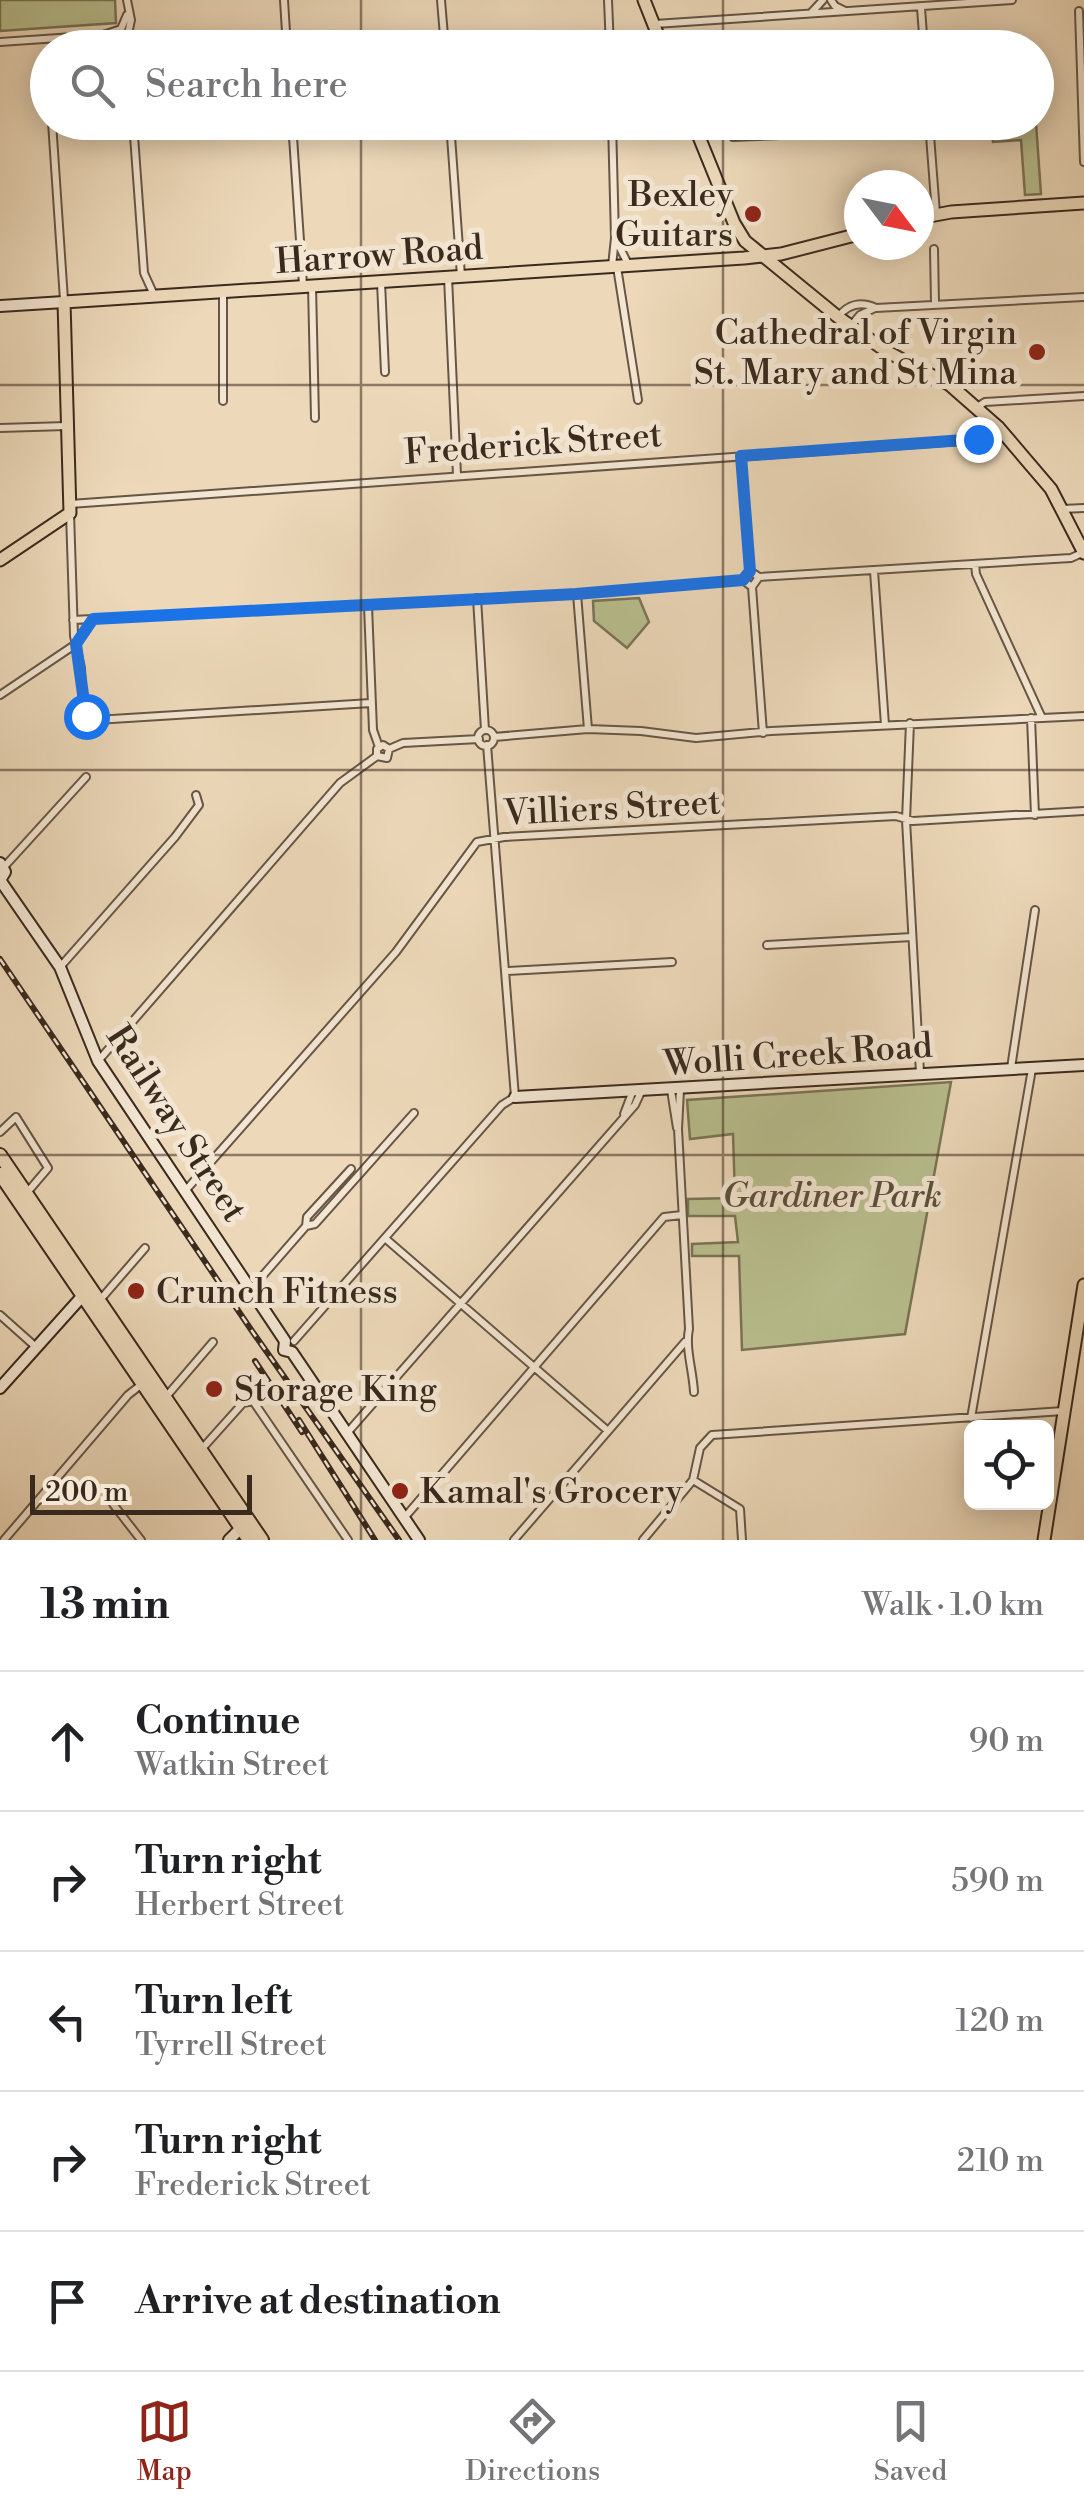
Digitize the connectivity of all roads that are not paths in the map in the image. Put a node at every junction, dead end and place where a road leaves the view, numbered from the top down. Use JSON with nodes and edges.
{"nodes":[{"id":1,"x":127,"y":0,"type":"edge"},
{"id":2,"x":284,"y":0,"type":"edge"},
{"id":3,"x":442,"y":0,"type":"edge"},
{"id":4,"x":608,"y":0,"type":"edge"},
{"id":5,"x":822,"y":0,"type":"edge"},
{"id":6,"x":831,"y":0,"type":"edge"},
{"id":7,"x":1012,"y":0,"type":"edge"},
{"id":8,"x":650,"y":4,"type":"edge"},
{"id":9,"x":921,"y":8,"type":"junction"},
{"id":10,"x":865,"y":11,"type":"junction"},
{"id":11,"x":1079,"y":12,"type":"dead end"},
{"id":12,"x":800,"y":15,"type":"junction"},
{"id":13,"x":654,"y":24,"type":"junction"},
{"id":14,"x":126,"y":30,"type":"edge"},
{"id":15,"x":286,"y":30,"type":"edge"},
{"id":16,"x":444,"y":30,"type":"edge"},
{"id":17,"x":609,"y":30,"type":"edge"},
{"id":18,"x":656,"y":30,"type":"edge"},
{"id":19,"x":923,"y":30,"type":"edge"},
{"id":20,"x":0,"y":42,"type":"edge"},
{"id":21,"x":30,"y":43,"type":"edge"},
{"id":22,"x":53,"y":140,"type":"edge"},
{"id":23,"x":134,"y":140,"type":"edge"},
{"id":24,"x":294,"y":140,"type":"edge"},
{"id":25,"x":450,"y":140,"type":"edge"},
{"id":26,"x":612,"y":140,"type":"edge"},
{"id":27,"x":701,"y":140,"type":"edge"},
{"id":28,"x":930,"y":140,"type":"edge"},
{"id":29,"x":1084,"y":162,"type":"edge"},
{"id":30,"x":1084,"y":203,"type":"edge"},
{"id":31,"x":936,"y":214,"type":"joint"},
{"id":32,"x":844,"y":237,"type":"edge"},
{"id":33,"x":615,"y":238,"type":"junction"},
{"id":34,"x":934,"y":249,"type":"dead end"},
{"id":35,"x":762,"y":256,"type":"junction"},
{"id":36,"x":619,"y":266,"type":"junction"},
{"id":37,"x":454,"y":276,"type":"junction"},
{"id":38,"x":381,"y":282,"type":"junction"},
{"id":39,"x":307,"y":286,"type":"junction"},
{"id":40,"x":222,"y":292,"type":"junction"},
{"id":41,"x":154,"y":296,"type":"junction"},
{"id":42,"x":1084,"y":297,"type":"edge"},
{"id":43,"x":64,"y":302,"type":"junction"},
{"id":44,"x":935,"y":304,"type":"junction"},
{"id":45,"x":0,"y":306,"type":"edge"},
{"id":46,"x":876,"y":308,"type":"junction"},
{"id":47,"x":838,"y":317,"type":"junction"},
{"id":48,"x":851,"y":326,"type":"junction"},
{"id":49,"x":385,"y":372,"type":"dead end"},
{"id":50,"x":1084,"y":396,"type":"edge"},
{"id":51,"x":638,"y":400,"type":"dead end"},
{"id":52,"x":223,"y":402,"type":"dead end"},
{"id":53,"x":976,"y":408,"type":"junction"},
{"id":54,"x":315,"y":418,"type":"dead end"},
{"id":55,"x":66,"y":426,"type":"junction"},
{"id":56,"x":0,"y":428,"type":"edge"},
{"id":57,"x":999,"y":428,"type":"junction"},
{"id":58,"x":741,"y":456,"type":"junction"},
{"id":59,"x":457,"y":475,"type":"junction"},
{"id":60,"x":1084,"y":508,"type":"edge"},
{"id":61,"x":69,"y":509,"type":"junction"},
{"id":62,"x":1062,"y":509,"type":"junction"},
{"id":63,"x":1084,"y":553,"type":"edge"},
{"id":64,"x":0,"y":560,"type":"edge"},
{"id":65,"x":974,"y":564,"type":"junction"},
{"id":66,"x":750,"y":571,"type":"junction"},
{"id":67,"x":874,"y":571,"type":"junction"},
{"id":68,"x":758,"y":578,"type":"junction"},
{"id":69,"x":743,"y":580,"type":"junction"},
{"id":70,"x":752,"y":586,"type":"junction"},
{"id":71,"x":576,"y":594,"type":"junction"},
{"id":72,"x":477,"y":598,"type":"junction"},
{"id":73,"x":368,"y":606,"type":"junction"},
{"id":74,"x":93,"y":619,"type":"junction"},
{"id":75,"x":74,"y":620,"type":"junction"},
{"id":76,"x":76,"y":644,"type":"junction"},
{"id":77,"x":0,"y":694,"type":"edge"},
{"id":78,"x":371,"y":703,"type":"junction"},
{"id":79,"x":1084,"y":716,"type":"edge"},
{"id":80,"x":1031,"y":718,"type":"junction"},
{"id":81,"x":1042,"y":718,"type":"junction"},
{"id":82,"x":910,"y":724,"type":"junction"},
{"id":83,"x":885,"y":726,"type":"junction"},
{"id":84,"x":485,"y":730,"type":"junction"},
{"id":85,"x":588,"y":730,"type":"junction"},
{"id":86,"x":763,"y":732,"type":"junction"},
{"id":87,"x":494,"y":737,"type":"junction"},
{"id":88,"x":479,"y":738,"type":"junction"},
{"id":89,"x":486,"y":745,"type":"junction"},
{"id":90,"x":379,"y":747,"type":"junction"},
{"id":91,"x":389,"y":749,"type":"junction"},
{"id":92,"x":377,"y":756,"type":"junction"},
{"id":93,"x":86,"y":777,"type":"dead end"},
{"id":94,"x":196,"y":796,"type":"dead end"},
{"id":95,"x":1084,"y":812,"type":"edge"},
{"id":96,"x":1035,"y":815,"type":"junction"},
{"id":97,"x":906,"y":820,"type":"junction"},
{"id":98,"x":496,"y":837,"type":"junction"},
{"id":99,"x":2,"y":865,"type":"edge"},
{"id":100,"x":0,"y":880,"type":"edge"},
{"id":101,"x":1035,"y":910,"type":"dead end"},
{"id":102,"x":912,"y":937,"type":"junction"},
{"id":103,"x":767,"y":945,"type":"dead end"},
{"id":104,"x":672,"y":962,"type":"dead end"},
{"id":105,"x":60,"y":968,"type":"junction"},
{"id":106,"x":506,"y":970,"type":"junction"},
{"id":107,"x":98,"y":1061,"type":"junction"},
{"id":108,"x":1084,"y":1064,"type":"edge"},
{"id":109,"x":1010,"y":1068,"type":"junction"},
{"id":110,"x":1033,"y":1068,"type":"junction"},
{"id":111,"x":920,"y":1073,"type":"junction"},
{"id":112,"x":675,"y":1090,"type":"junction"},
{"id":113,"x":637,"y":1092,"type":"junction"},
{"id":114,"x":516,"y":1097,"type":"junction"},
{"id":115,"x":414,"y":1113,"type":"dead end"},
{"id":116,"x":0,"y":1132,"type":"edge"},
{"id":117,"x":0,"y":1155,"type":"edge"},
{"id":118,"x":351,"y":1169,"type":"dead end"},
{"id":119,"x":0,"y":1174,"type":"edge"},
{"id":120,"x":186,"y":1190,"type":"junction"},
{"id":121,"x":22,"y":1197,"type":"junction"},
{"id":122,"x":682,"y":1215,"type":"junction"},
{"id":123,"x":306,"y":1226,"type":"junction"},
{"id":124,"x":386,"y":1239,"type":"junction"},
{"id":125,"x":145,"y":1248,"type":"dead end"},
{"id":126,"x":1084,"y":1285,"type":"edge"},
{"id":127,"x":252,"y":1288,"type":"junction"},
{"id":128,"x":91,"y":1295,"type":"junction"},
{"id":129,"x":460,"y":1302,"type":"junction"},
{"id":130,"x":0,"y":1315,"type":"edge"},
{"id":131,"x":213,"y":1342,"type":"dead end"},
{"id":132,"x":686,"y":1342,"type":"junction"},
{"id":133,"x":290,"y":1345,"type":"junction"},
{"id":134,"x":36,"y":1347,"type":"junction"},
{"id":135,"x":535,"y":1367,"type":"junction"},
{"id":136,"x":146,"y":1380,"type":"junction"},
{"id":137,"x":0,"y":1388,"type":"edge"},
{"id":138,"x":694,"y":1392,"type":"dead end"},
{"id":139,"x":161,"y":1402,"type":"junction"},
{"id":140,"x":1063,"y":1411,"type":"junction"},
{"id":141,"x":971,"y":1418,"type":"junction"},
{"id":142,"x":608,"y":1431,"type":"junction"},
{"id":143,"x":348,"y":1432,"type":"junction"},
{"id":144,"x":197,"y":1455,"type":"junction"},
{"id":145,"x":693,"y":1480,"type":"junction"},
{"id":146,"x":113,"y":1504,"type":"dead end"},
{"id":147,"x":404,"y":1518,"type":"junction"},
{"id":148,"x":245,"y":1534,"type":"edge"},
{"id":149,"x":4,"y":1540,"type":"edge"},
{"id":150,"x":142,"y":1540,"type":"edge"},
{"id":151,"x":229,"y":1540,"type":"edge"},
{"id":152,"x":262,"y":1540,"type":"edge"},
{"id":153,"x":348,"y":1540,"type":"edge"},
{"id":154,"x":419,"y":1540,"type":"edge"},
{"id":155,"x":514,"y":1540,"type":"edge"},
{"id":156,"x":643,"y":1540,"type":"edge"},
{"id":157,"x":742,"y":1540,"type":"edge"},
{"id":158,"x":1044,"y":1540,"type":"edge"}],
"edges":[{"from":1,"to":14,"type":"street"},
{"from":2,"to":15,"type":"street"},
{"from":3,"to":16,"type":"street"},
{"from":4,"to":17,"type":"street"},
{"from":5,"to":12,"type":"street"},
{"from":6,"to":10,"type":"street"},
{"from":7,"to":9,"type":"street"},
{"from":8,"to":13,"type":"main road"},
{"from":9,"to":10,"type":"street"},
{"from":9,"to":19,"type":"street"},
{"from":10,"to":12,"type":"street"},
{"from":11,"to":29,"type":"street"},
{"from":12,"to":13,"type":"street"},
{"from":13,"to":18,"type":"main road"},
{"from":20,"to":21,"type":"street"},
{"from":22,"to":43,"type":"street"},
{"from":23,"to":41,"type":"street"},
{"from":24,"to":39,"type":"street"},
{"from":25,"to":37,"type":"street"},
{"from":26,"to":33,"type":"street"},
{"from":27,"to":35,"type":"main road"},
{"from":28,"to":31,"type":"street"},
{"from":30,"to":31,"type":"main road"},
{"from":32,"to":35,"type":"main road","name":"Harrow Road"},
{"from":33,"to":36,"type":"street"},
{"from":33,"to":36,"type":"street"},
{"from":34,"to":44,"type":"street"},
{"from":35,"to":36,"type":"main road","name":"Harrow Road"},
{"from":35,"to":47,"type":"main road"},
{"from":36,"to":37,"type":"main road","name":"Harrow Road"},
{"from":36,"to":51,"type":"street"},
{"from":37,"to":38,"type":"main road","name":"Harrow Road"},
{"from":37,"to":59,"type":"street"},
{"from":38,"to":39,"type":"main road","name":"Harrow Road"},
{"from":38,"to":49,"type":"street"},
{"from":39,"to":40,"type":"main road","name":"Harrow Road"},
{"from":39,"to":54,"type":"street"},
{"from":40,"to":41,"type":"main road","name":"Harrow Road"},
{"from":40,"to":52,"type":"street"},
{"from":41,"to":43,"type":"main road","name":"Harrow Road"},
{"from":42,"to":44,"type":"street"},
{"from":43,"to":45,"type":"street","name":"Harrow Road"},
{"from":43,"to":55,"type":"main road"},
{"from":44,"to":46,"type":"street"},
{"from":46,"to":47,"type":"street"},
{"from":46,"to":48,"type":"street"},
{"from":47,"to":48,"type":"main road"},
{"from":48,"to":53,"type":"main road"},
{"from":50,"to":53,"type":"street"},
{"from":53,"to":57,"type":"main road"},
{"from":55,"to":56,"type":"street"},
{"from":55,"to":61,"type":"main road"},
{"from":57,"to":58,"type":"street","name":"Frederick Street"},
{"from":57,"to":62,"type":"main road"},
{"from":58,"to":59,"type":"street","name":"Frederick Street"},
{"from":58,"to":66,"type":"street"},
{"from":59,"to":61,"type":"street","name":"Frederick Street"},
{"from":60,"to":62,"type":"street"},
{"from":61,"to":64,"type":"main road","name":"Frederick Street"},
{"from":61,"to":75,"type":"street"},
{"from":62,"to":63,"type":"main road"},
{"from":63,"to":65,"type":"street"},
{"from":65,"to":67,"type":"street"},
{"from":65,"to":81,"type":"street"},
{"from":66,"to":68,"type":"street"},
{"from":66,"to":69,"type":"street"},
{"from":67,"to":68,"type":"street"},
{"from":67,"to":83,"type":"street"},
{"from":68,"to":70,"type":"street"},
{"from":69,"to":70,"type":"street"},
{"from":69,"to":71,"type":"street"},
{"from":70,"to":86,"type":"street"},
{"from":71,"to":72,"type":"street"},
{"from":71,"to":85,"type":"street"},
{"from":72,"to":73,"type":"street"},
{"from":72,"to":84,"type":"street"},
{"from":73,"to":74,"type":"street"},
{"from":73,"to":78,"type":"street"},
{"from":74,"to":75,"type":"street"},
{"from":74,"to":76,"type":"street"},
{"from":75,"to":76,"type":"street"},
{"from":76,"to":77,"type":"street"},
{"from":76,"to":78,"type":"street"},
{"from":78,"to":90,"type":"street"},
{"from":79,"to":81,"type":"street"},
{"from":80,"to":81,"type":"street"},
{"from":80,"to":82,"type":"street"},
{"from":80,"to":96,"type":"street"},
{"from":82,"to":83,"type":"street"},
{"from":82,"to":97,"type":"street"},
{"from":83,"to":86,"type":"street"},
{"from":84,"to":87,"type":"street"},
{"from":84,"to":88,"type":"street"},
{"from":85,"to":86,"type":"street"},
{"from":85,"to":87,"type":"street"},
{"from":87,"to":89,"type":"street"},
{"from":88,"to":89,"type":"street"},
{"from":88,"to":91,"type":"street"},
{"from":89,"to":98,"type":"street"},
{"from":90,"to":91,"type":"street"},
{"from":90,"to":92,"type":"street"},
{"from":91,"to":92,"type":"street"},
{"from":92,"to":107,"type":"street"},
{"from":93,"to":99,"type":"street"},
{"from":94,"to":105,"type":"street"},
{"from":95,"to":96,"type":"street","name":"Villiers Street"},
{"from":96,"to":97,"type":"street","name":"Villiers Street"},
{"from":97,"to":98,"type":"street","name":"Villiers Street"},
{"from":97,"to":102,"type":"street"},
{"from":98,"to":106,"type":"street"},
{"from":98,"to":120,"type":"street","name":"Villiers Street"},
{"from":99,"to":100,"type":"street"},
{"from":100,"to":105,"type":"street","name":"Railway Street"},
{"from":101,"to":109,"type":"street"},
{"from":102,"to":103,"type":"street"},
{"from":102,"to":111,"type":"street"},
{"from":104,"to":106,"type":"street"},
{"from":105,"to":107,"type":"street","name":"Railway Street"},
{"from":106,"to":114,"type":"street"},
{"from":107,"to":120,"type":"street","name":"Railway Street"},
{"from":108,"to":110,"type":"street","name":"Wolli Creek Road"},
{"from":109,"to":110,"type":"street","name":"Wolli Creek Road"},
{"from":109,"to":111,"type":"street","name":"Wolli Creek Road"},
{"from":110,"to":141,"type":"street"},
{"from":111,"to":112,"type":"street","name":"Wolli Creek Road"},
{"from":112,"to":113,"type":"street","name":"Wolli Creek Road"},
{"from":112,"to":122,"type":"street"},
{"from":113,"to":114,"type":"street","name":"Wolli Creek Road"},
{"from":113,"to":129,"type":"street"},
{"from":114,"to":124,"type":"street"},
{"from":115,"to":123,"type":"street"},
{"from":116,"to":121,"type":"street"},
{"from":117,"to":121,"type":"highway"},
{"from":118,"to":123,"type":"street"},
{"from":119,"to":121,"type":"highway"},
{"from":120,"to":127,"type":"street","name":"Railway Street"},
{"from":121,"to":128,"type":"highway"},
{"from":122,"to":132,"type":"street"},
{"from":122,"to":135,"type":"street"},
{"from":123,"to":127,"type":"street"},
{"from":124,"to":129,"type":"street"},
{"from":124,"to":133,"type":"street"},
{"from":125,"to":128,"type":"street"},
{"from":126,"to":140,"type":"main road"},
{"from":127,"to":133,"type":"street","name":"Railway Street"},
{"from":128,"to":134,"type":"street"},
{"from":128,"to":136,"type":"highway"},
{"from":129,"to":135,"type":"street"},
{"from":129,"to":143,"type":"street"},
{"from":130,"to":134,"type":"street"},
{"from":131,"to":139,"type":"street"},
{"from":132,"to":138,"type":"street"},
{"from":132,"to":142,"type":"street"},
{"from":133,"to":143,"type":"street","name":"Railway Street"},
{"from":134,"to":137,"type":"street"},
{"from":135,"to":142,"type":"street"},
{"from":135,"to":147,"type":"street"},
{"from":136,"to":139,"type":"highway"},
{"from":136,"to":149,"type":"street"},
{"from":139,"to":144,"type":"highway"},
{"from":140,"to":141,"type":"street"},
{"from":140,"to":158,"type":"main road"},
{"from":141,"to":145,"type":"street"},
{"from":142,"to":155,"type":"street"},
{"from":143,"to":147,"type":"street","name":"Railway Street"},
{"from":144,"to":148,"type":"highway"},
{"from":144,"to":152,"type":"highway"},
{"from":144,"to":153,"type":"street"},
{"from":145,"to":156,"type":"street"},
{"from":145,"to":157,"type":"street"},
{"from":146,"to":150,"type":"street"},
{"from":147,"to":154,"type":"street","name":"Railway Street"},
{"from":148,"to":151,"type":"street"}]}
